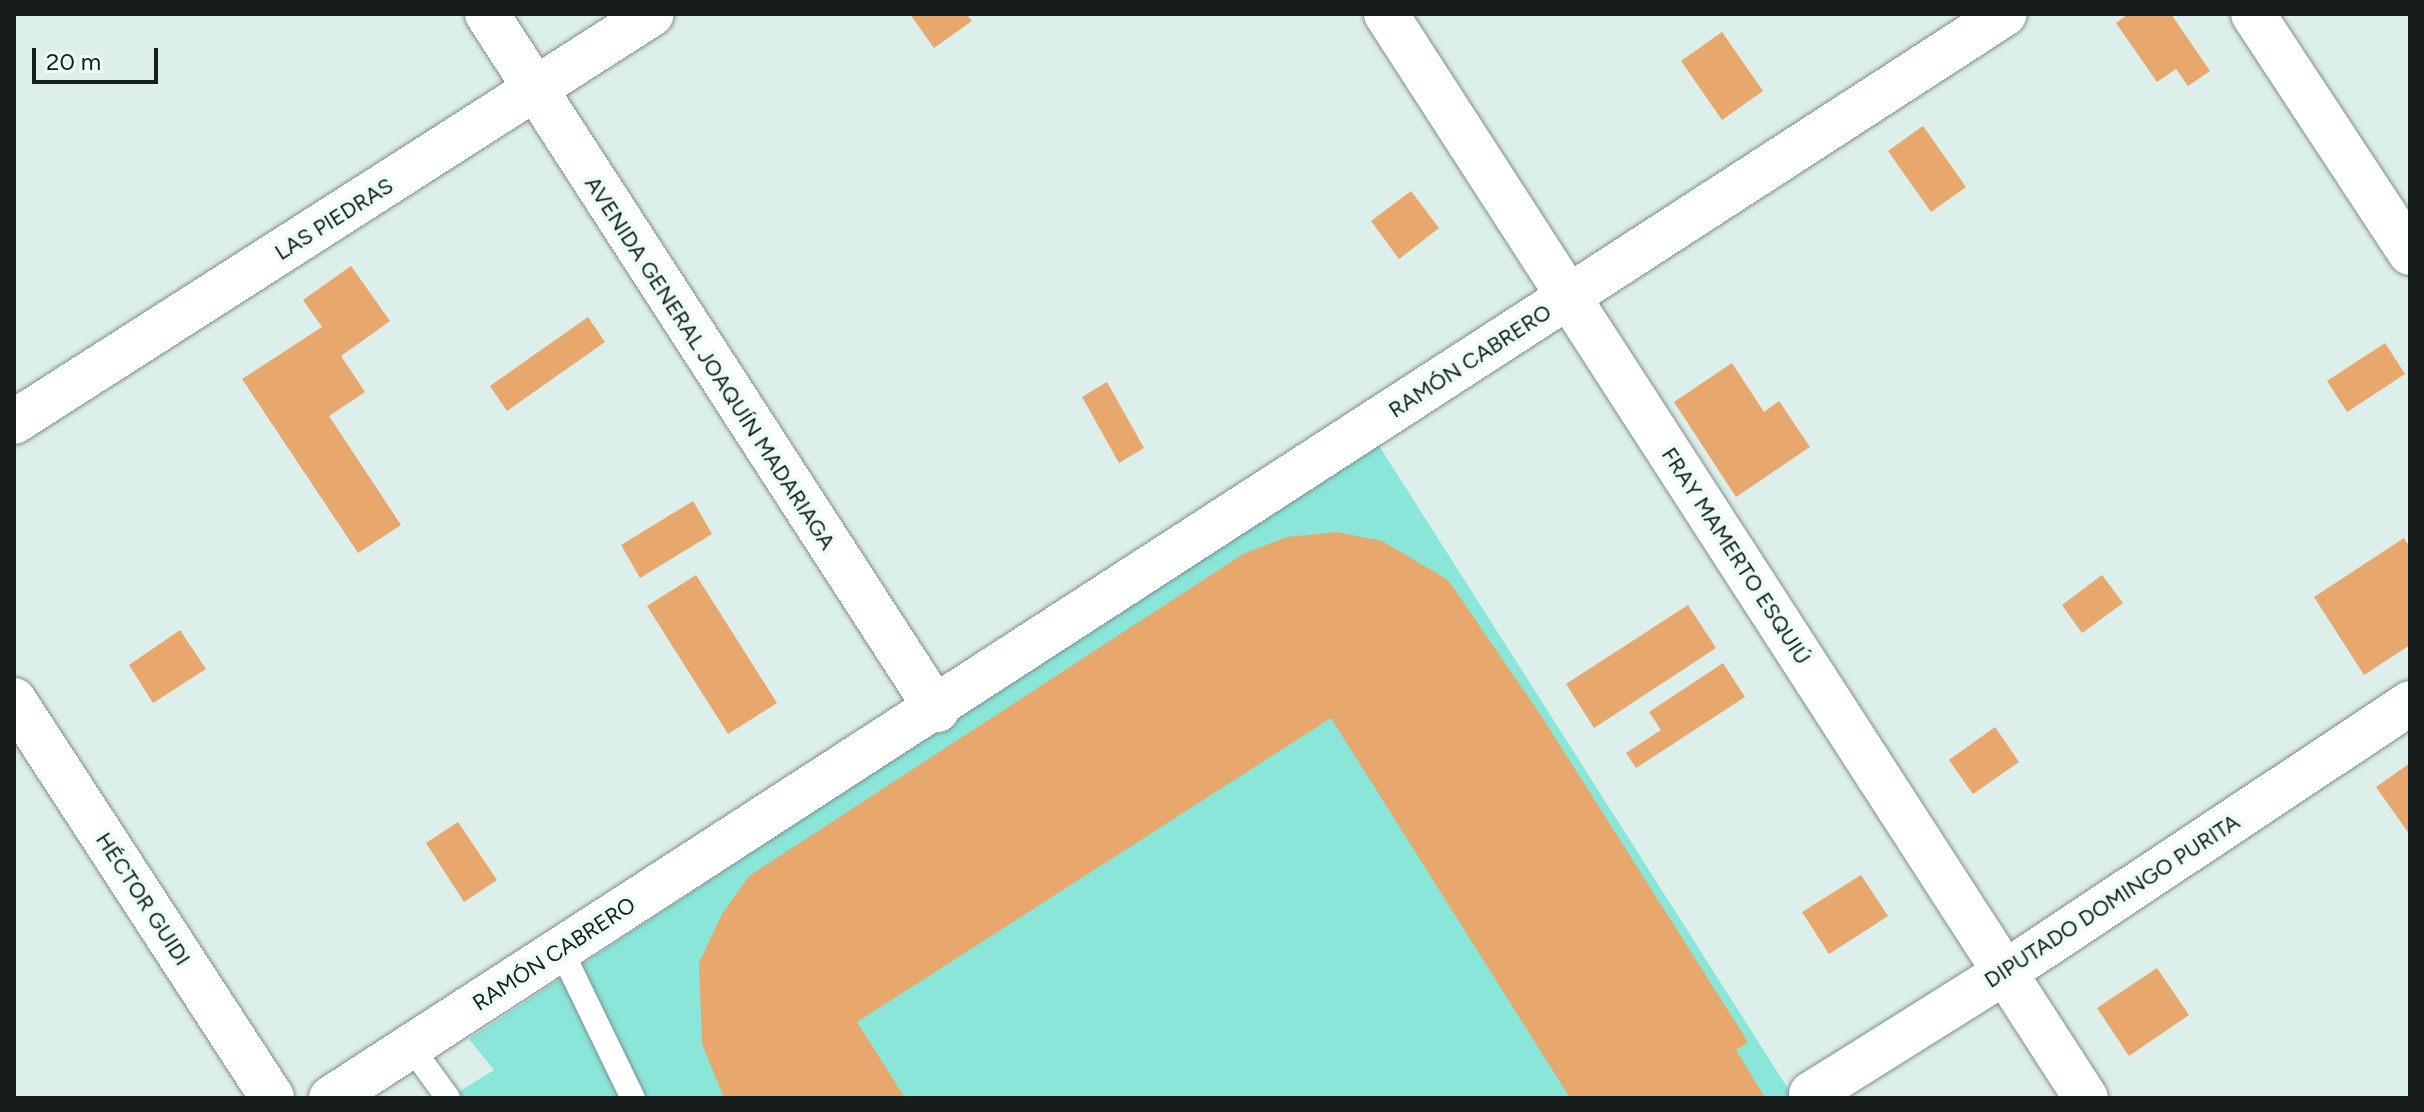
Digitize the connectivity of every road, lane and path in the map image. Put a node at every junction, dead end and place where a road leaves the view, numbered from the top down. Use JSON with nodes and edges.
{"nodes":[{"id":1,"x":487,"y":14,"type":"edge"},
{"id":2,"x":652,"y":14,"type":"edge"},
{"id":3,"x":1386,"y":14,"type":"edge"},
{"id":4,"x":2005,"y":14,"type":"edge"},
{"id":5,"x":2253,"y":14,"type":"edge"},
{"id":6,"x":536,"y":90,"type":"junction"},
{"id":7,"x":2410,"y":253,"type":"edge"},
{"id":8,"x":1569,"y":296,"type":"junction"},
{"id":9,"x":14,"y":422,"type":"edge"},
{"id":10,"x":14,"y":700,"type":"edge"},
{"id":11,"x":2410,"y":703,"type":"edge"},
{"id":12,"x":937,"y":710,"type":"junction"},
{"id":13,"x":561,"y":950,"type":"junction"},
{"id":14,"x":2004,"y":973,"type":"junction"},
{"id":15,"x":411,"y":1047,"type":"junction"},
{"id":16,"x":1811,"y":1094,"type":"dead end"},
{"id":17,"x":272,"y":1098,"type":"edge"},
{"id":18,"x":331,"y":1098,"type":"edge"},
{"id":19,"x":448,"y":1098,"type":"edge"},
{"id":20,"x":633,"y":1098,"type":"edge"},
{"id":21,"x":2086,"y":1098,"type":"edge"}],
"edges":[{"from":1,"to":6,"type":"street","name":"AVENIDA GENERAL JOAQUÍN MADARIAGA"},
{"from":2,"to":6,"type":"street","name":"LAS PIEDRAS"},
{"from":3,"to":8,"type":"street","name":"FRAY MAMERTO ESQUIÚ"},
{"from":4,"to":8,"type":"street","name":"RAMÓN CABRERO"},
{"from":5,"to":7,"type":"street"},
{"from":6,"to":9,"type":"street","name":"LAS PIEDRAS"},
{"from":6,"to":12,"type":"street","name":"AVENIDA GENERAL JOAQUÍN MADARIAGA"},
{"from":8,"to":12,"type":"street","name":"RAMÓN CABRERO"},
{"from":8,"to":14,"type":"street","name":"FRAY MAMERTO ESQUIÚ"},
{"from":10,"to":17,"type":"street","name":"HÉCTOR GUIDI"},
{"from":11,"to":14,"type":"street","name":"DIPUTADO DOMINGO PURITA"},
{"from":12,"to":13,"type":"street","name":"RAMÓN CABRERO"},
{"from":13,"to":15,"type":"street","name":"RAMÓN CABRERO"},
{"from":13,"to":20,"type":"lane"},
{"from":14,"to":16,"type":"street","name":"DIPUTADO DOMINGO PURITA"},
{"from":14,"to":21,"type":"street","name":"FRAY MAMERTO ESQUIÚ"},
{"from":15,"to":18,"type":"street","name":"RAMÓN CABRERO"},
{"from":15,"to":19,"type":"lane"}]}
